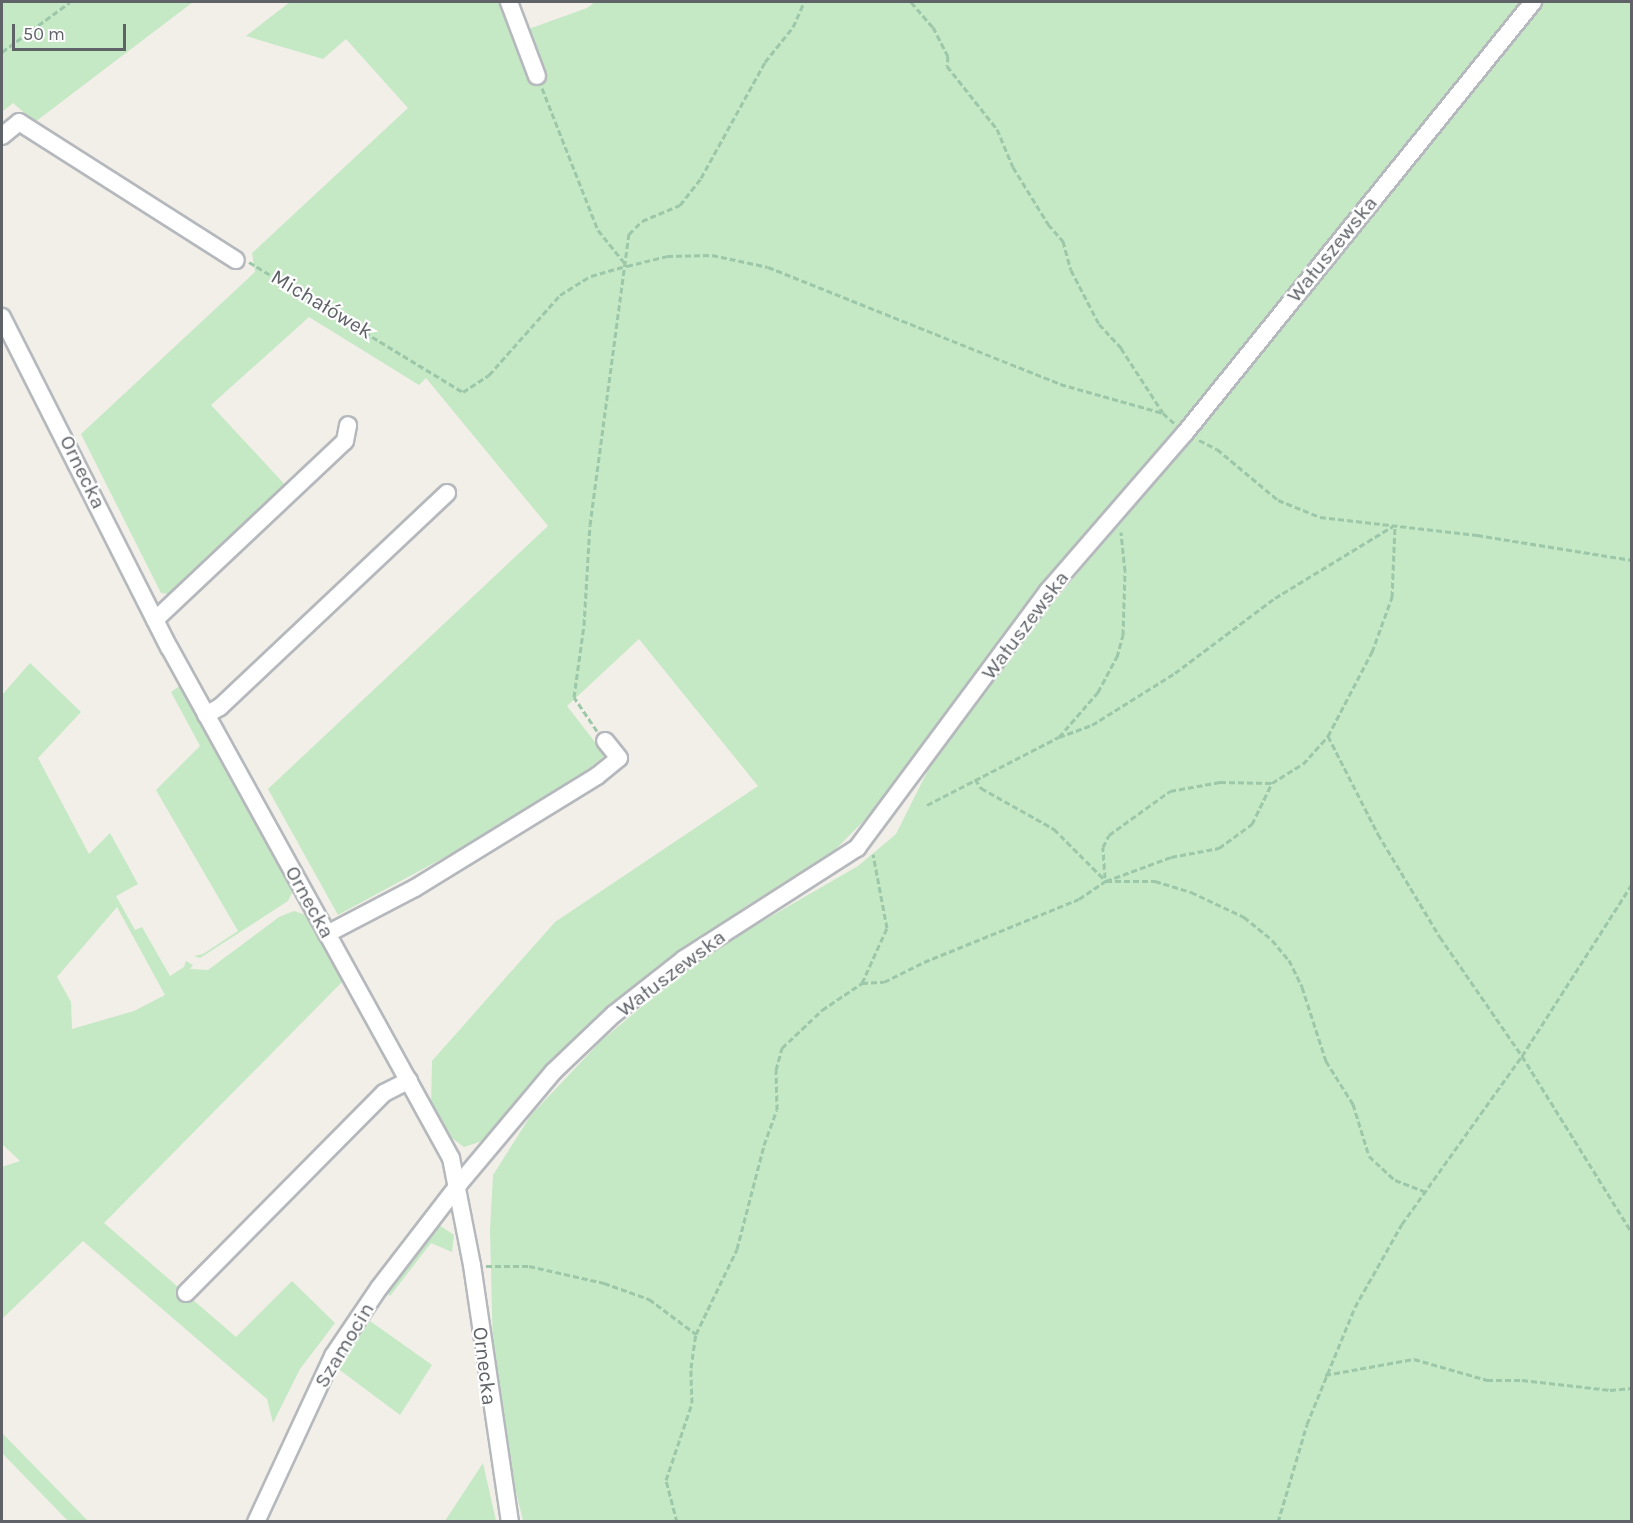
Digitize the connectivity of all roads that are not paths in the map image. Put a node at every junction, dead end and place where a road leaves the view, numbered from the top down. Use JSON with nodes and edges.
{"nodes":[{"id":1,"x":509,"y":2,"type":"edge"},
{"id":2,"x":1533,"y":2,"type":"edge"},
{"id":3,"x":537,"y":76,"type":"road end"},
{"id":4,"x":2,"y":136,"type":"edge"},
{"id":5,"x":236,"y":260,"type":"road end"},
{"id":6,"x":2,"y":317,"type":"edge"},
{"id":7,"x":348,"y":425,"type":"dead end"},
{"id":8,"x":447,"y":493,"type":"dead end"},
{"id":9,"x":155,"y":620,"type":"junction"},
{"id":10,"x":206,"y":715,"type":"junction"},
{"id":11,"x":605,"y":741,"type":"road end"},
{"id":12,"x":327,"y":934,"type":"junction"},
{"id":13,"x":409,"y":1080,"type":"junction"},
{"id":14,"x":459,"y":1184,"type":"junction"},
{"id":15,"x":186,"y":1293,"type":"dead end"},
{"id":16,"x":256,"y":1521,"type":"edge"},
{"id":17,"x":510,"y":1521,"type":"edge"}],
"edges":[{"from":1,"to":3,"type":"street"},
{"from":2,"to":14,"type":"street","name":"Wałuszewska"},
{"from":4,"to":5,"type":"street"},
{"from":6,"to":9,"type":"street","name":"Ornecka"},
{"from":7,"to":9,"type":"street"},
{"from":8,"to":10,"type":"street"},
{"from":9,"to":10,"type":"street","name":"Ornecka"},
{"from":10,"to":12,"type":"street","name":"Ornecka"},
{"from":11,"to":12,"type":"street"},
{"from":12,"to":13,"type":"street","name":"Ornecka"},
{"from":13,"to":14,"type":"street","name":"Ornecka"},
{"from":13,"to":15,"type":"street"},
{"from":14,"to":16,"type":"street","name":"Szamocin"},
{"from":14,"to":17,"type":"street","name":"Ornecka"}]}
